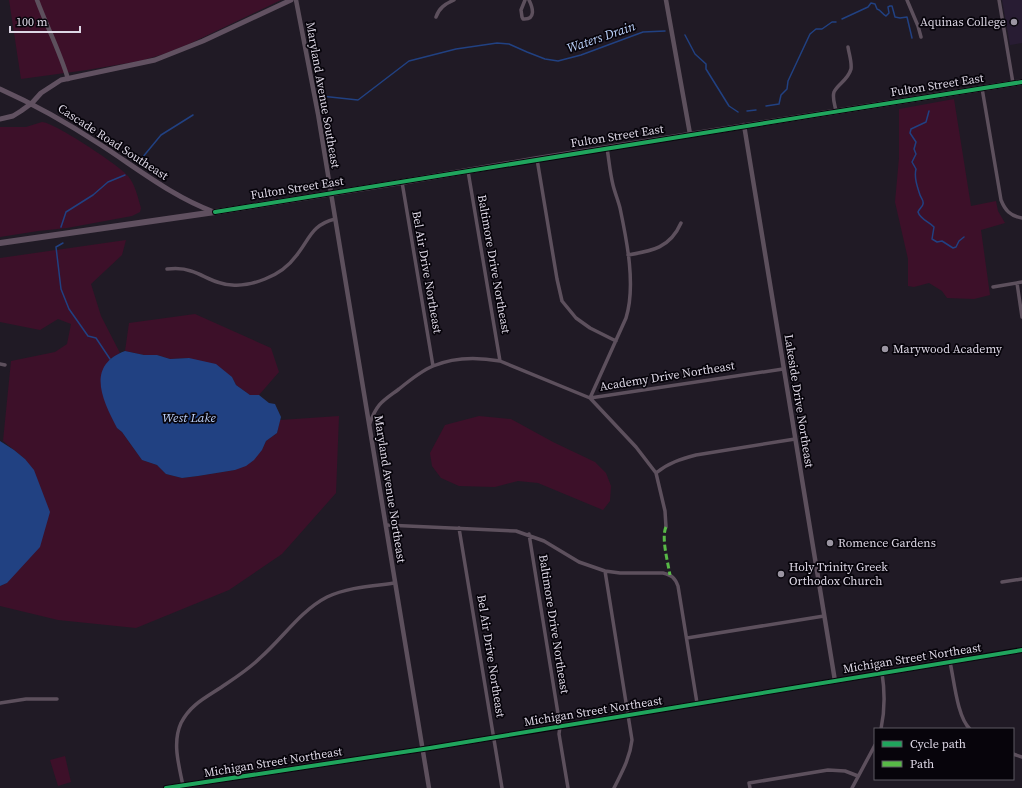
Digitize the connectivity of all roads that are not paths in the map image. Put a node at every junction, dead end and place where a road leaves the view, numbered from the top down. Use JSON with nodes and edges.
{"nodes":[{"id":1,"x":37,"y":0,"type":"edge"},
{"id":2,"x":291,"y":0,"type":"edge"},
{"id":3,"x":296,"y":0,"type":"edge"},
{"id":4,"x":454,"y":0,"type":"edge"},
{"id":5,"x":525,"y":0,"type":"edge"},
{"id":6,"x":529,"y":0,"type":"edge"},
{"id":7,"x":666,"y":0,"type":"edge"},
{"id":8,"x":907,"y":0,"type":"edge"},
{"id":9,"x":999,"y":0,"type":"edge"},
{"id":10,"x":436,"y":17,"type":"dead end"},
{"id":11,"x":921,"y":37,"type":"dead end"},
{"id":12,"x":848,"y":47,"type":"dead end"},
{"id":13,"x":68,"y":79,"type":"junction"},
{"id":14,"x":1022,"y":82,"type":"edge"},
{"id":15,"x":1013,"y":83,"type":"junction"},
{"id":16,"x":982,"y":88,"type":"junction"},
{"id":17,"x":0,"y":89,"type":"edge"},
{"id":18,"x":32,"y":103,"type":"junction"},
{"id":19,"x":836,"y":111,"type":"junction"},
{"id":20,"x":0,"y":119,"type":"edge"},
{"id":21,"x":744,"y":125,"type":"junction"},
{"id":22,"x":690,"y":134,"type":"junction"},
{"id":23,"x":607,"y":148,"type":"junction"},
{"id":24,"x":537,"y":159,"type":"junction"},
{"id":25,"x":468,"y":171,"type":"junction"},
{"id":26,"x":402,"y":182,"type":"junction"},
{"id":27,"x":330,"y":193,"type":"junction"},
{"id":28,"x":215,"y":212,"type":"junction"},
{"id":29,"x":1022,"y":218,"type":"edge"},
{"id":30,"x":335,"y":220,"type":"junction"},
{"id":31,"x":681,"y":223,"type":"dead end"},
{"id":32,"x":0,"y":243,"type":"edge"},
{"id":33,"x":628,"y":255,"type":"junction"},
{"id":34,"x":167,"y":269,"type":"dead end"},
{"id":35,"x":1022,"y":282,"type":"edge"},
{"id":36,"x":1017,"y":283,"type":"junction"},
{"id":37,"x":993,"y":287,"type":"dead end"},
{"id":38,"x":1022,"y":318,"type":"edge"},
{"id":39,"x":616,"y":341,"type":"junction"},
{"id":40,"x":500,"y":361,"type":"junction"},
{"id":41,"x":0,"y":364,"type":"edge"},
{"id":42,"x":5,"y":365,"type":"dead end"},
{"id":43,"x":433,"y":366,"type":"junction"},
{"id":44,"x":783,"y":368,"type":"junction"},
{"id":45,"x":590,"y":398,"type":"junction"},
{"id":46,"x":370,"y":423,"type":"junction"},
{"id":47,"x":795,"y":439,"type":"junction"},
{"id":48,"x":656,"y":473,"type":"junction"},
{"id":49,"x":386,"y":525,"type":"junction"},
{"id":50,"x":460,"y":528,"type":"junction"},
{"id":51,"x":666,"y":528,"type":"dead end"},
{"id":52,"x":529,"y":534,"type":"junction"},
{"id":53,"x":605,"y":571,"type":"junction"},
{"id":54,"x":1022,"y":579,"type":"edge"},
{"id":55,"x":1002,"y":582,"type":"dead end"},
{"id":56,"x":395,"y":583,"type":"junction"},
{"id":57,"x":824,"y":616,"type":"junction"},
{"id":58,"x":687,"y":638,"type":"junction"},
{"id":59,"x":1022,"y":650,"type":"edge"},
{"id":60,"x":950,"y":662,"type":"junction"},
{"id":61,"x":882,"y":673,"type":"junction"},
{"id":62,"x":835,"y":681,"type":"junction"},
{"id":63,"x":57,"y":699,"type":"dead end"},
{"id":64,"x":0,"y":703,"type":"edge"},
{"id":65,"x":697,"y":703,"type":"junction"},
{"id":66,"x":628,"y":715,"type":"junction"},
{"id":67,"x":560,"y":726,"type":"junction"},
{"id":68,"x":881,"y":728,"type":"edge"},
{"id":69,"x":969,"y":728,"type":"edge"},
{"id":70,"x":494,"y":737,"type":"junction"},
{"id":71,"x":874,"y":747,"type":"edge"},
{"id":72,"x":422,"y":749,"type":"junction"},
{"id":73,"x":858,"y":776,"type":"junction"},
{"id":74,"x":182,"y":786,"type":"junction"},
{"id":75,"x":166,"y":788,"type":"edge"},
{"id":76,"x":429,"y":788,"type":"edge"},
{"id":77,"x":502,"y":788,"type":"edge"},
{"id":78,"x":568,"y":788,"type":"edge"},
{"id":79,"x":614,"y":788,"type":"edge"},
{"id":80,"x":750,"y":788,"type":"edge"},
{"id":81,"x":852,"y":788,"type":"edge"}],
"edges":[{"from":1,"to":13,"type":"street"},
{"from":2,"to":13,"type":"main road"},
{"from":3,"to":27,"type":"street","name":"Maryland Avenue Southeast"},
{"from":4,"to":10,"type":"street"},
{"from":5,"to":6,"type":"street"},
{"from":7,"to":22,"type":"street"},
{"from":8,"to":11,"type":"street"},
{"from":9,"to":15,"type":"street"},
{"from":12,"to":19,"type":"street"},
{"from":13,"to":18,"type":"main road"},
{"from":14,"to":15,"type":"main road","name":"Fulton Street East"},
{"from":15,"to":16,"type":"main road","name":"Fulton Street East"},
{"from":16,"to":19,"type":"main road","name":"Fulton Street East"},
{"from":16,"to":29,"type":"street"},
{"from":17,"to":18,"type":"main road","name":"Cascade Road Southeast"},
{"from":18,"to":20,"type":"main road"},
{"from":18,"to":28,"type":"main road","name":"Cascade Road Southeast"},
{"from":19,"to":21,"type":"main road","name":"Fulton Street East"},
{"from":21,"to":22,"type":"main road","name":"Fulton Street East"},
{"from":21,"to":44,"type":"street","name":"Lakeside Drive Northeast"},
{"from":22,"to":23,"type":"main road","name":"Fulton Street East"},
{"from":23,"to":24,"type":"main road","name":"Fulton Street East"},
{"from":23,"to":33,"type":"street"},
{"from":24,"to":25,"type":"main road","name":"Fulton Street East"},
{"from":24,"to":39,"type":"street"},
{"from":25,"to":26,"type":"main road","name":"Fulton Street East"},
{"from":25,"to":40,"type":"street","name":"Baltimore Drive Northeast"},
{"from":26,"to":27,"type":"main road","name":"Fulton Street East"},
{"from":26,"to":43,"type":"street","name":"Bel Air Drive Northeast"},
{"from":27,"to":28,"type":"main road","name":"Fulton Street East"},
{"from":27,"to":30,"type":"street","name":"Maryland Avenue Northeast"},
{"from":28,"to":32,"type":"main road","name":"Fulton Street East"},
{"from":30,"to":34,"type":"street"},
{"from":30,"to":46,"type":"street","name":"Maryland Avenue Northeast"},
{"from":31,"to":33,"type":"street"},
{"from":33,"to":39,"type":"street"},
{"from":35,"to":36,"type":"street"},
{"from":36,"to":37,"type":"street"},
{"from":36,"to":38,"type":"street"},
{"from":39,"to":45,"type":"street"},
{"from":40,"to":43,"type":"street","name":"Academy Drive Northeast"},
{"from":40,"to":45,"type":"street","name":"Academy Drive Northeast"},
{"from":41,"to":42,"type":"street"},
{"from":43,"to":46,"type":"street","name":"Academy Drive Northeast"},
{"from":44,"to":45,"type":"street","name":"Academy Drive Northeast"},
{"from":44,"to":47,"type":"street","name":"Lakeside Drive Northeast"},
{"from":45,"to":48,"type":"street"},
{"from":46,"to":49,"type":"street","name":"Maryland Avenue Northeast"},
{"from":47,"to":48,"type":"street"},
{"from":47,"to":57,"type":"street","name":"Lakeside Drive Northeast"},
{"from":48,"to":51,"type":"street"},
{"from":49,"to":50,"type":"street"},
{"from":49,"to":56,"type":"street","name":"Maryland Avenue Northeast"},
{"from":50,"to":52,"type":"street"},
{"from":50,"to":70,"type":"street","name":"Bel Air Drive Northeast"},
{"from":52,"to":53,"type":"street"},
{"from":52,"to":67,"type":"street","name":"Baltimore Drive Northeast"},
{"from":53,"to":58,"type":"street"},
{"from":53,"to":66,"type":"street"},
{"from":54,"to":55,"type":"street"},
{"from":56,"to":72,"type":"street","name":"Maryland Avenue Northeast"},
{"from":56,"to":74,"type":"street"},
{"from":57,"to":58,"type":"street"},
{"from":57,"to":62,"type":"street","name":"Lakeside Drive Northeast"},
{"from":58,"to":65,"type":"street"},
{"from":59,"to":60,"type":"main road","name":"Michigan Street Northeast"},
{"from":60,"to":61,"type":"main road","name":"Michigan Street Northeast"},
{"from":60,"to":69,"type":"street"},
{"from":61,"to":62,"type":"main road","name":"Michigan Street Northeast"},
{"from":61,"to":68,"type":"street"},
{"from":62,"to":65,"type":"main road","name":"Michigan Street Northeast"},
{"from":63,"to":64,"type":"street"},
{"from":65,"to":66,"type":"main road","name":"Michigan Street Northeast"},
{"from":66,"to":67,"type":"main road","name":"Michigan Street Northeast"},
{"from":66,"to":79,"type":"street"},
{"from":67,"to":70,"type":"main road","name":"Michigan Street Northeast"},
{"from":67,"to":78,"type":"street","name":"Baltimore Drive Northeast"},
{"from":70,"to":72,"type":"main road","name":"Michigan Street Northeast"},
{"from":70,"to":77,"type":"street","name":"Bel Air Drive Northeast"},
{"from":71,"to":73,"type":"street"},
{"from":72,"to":74,"type":"main road","name":"Michigan Street Northeast"},
{"from":72,"to":76,"type":"street","name":"Maryland Avenue Northeast"},
{"from":73,"to":80,"type":"street"},
{"from":73,"to":81,"type":"street"},
{"from":74,"to":75,"type":"main road","name":"Michigan Street Northeast"}]}
